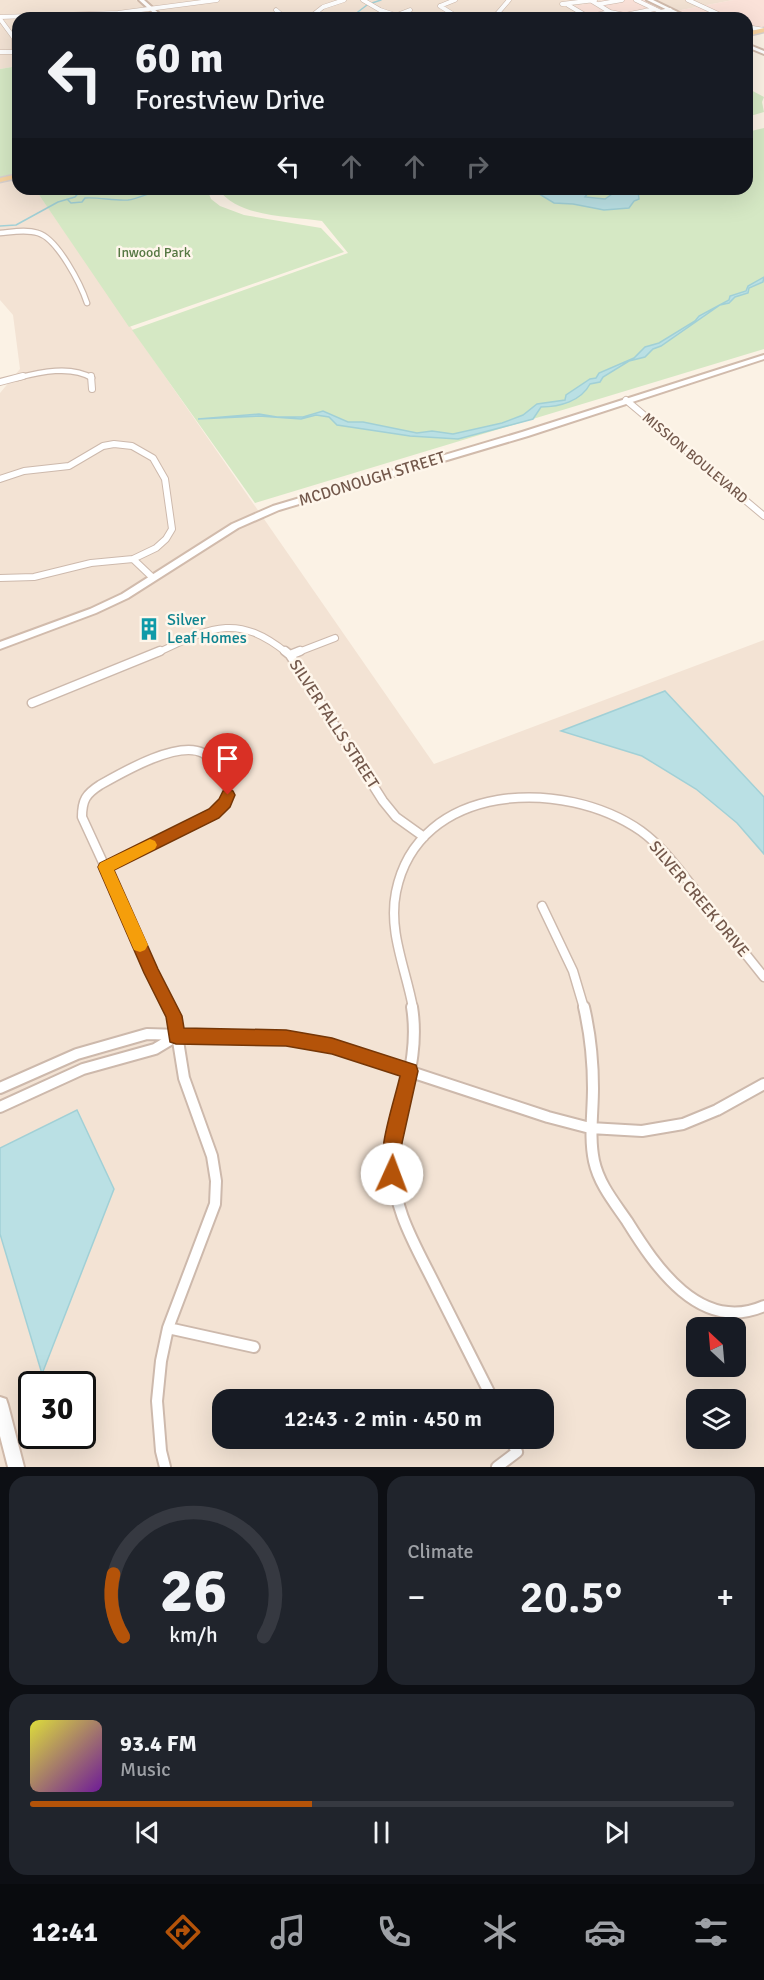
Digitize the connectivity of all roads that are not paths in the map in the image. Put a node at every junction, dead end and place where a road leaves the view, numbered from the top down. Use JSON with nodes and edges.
{"nodes":[{"id":1,"x":141,"y":0,"type":"edge"},
{"id":2,"x":217,"y":0,"type":"edge"},
{"id":3,"x":344,"y":0,"type":"edge"},
{"id":4,"x":363,"y":0,"type":"edge"},
{"id":5,"x":455,"y":0,"type":"edge"},
{"id":6,"x":509,"y":0,"type":"edge"},
{"id":7,"x":621,"y":0,"type":"edge"},
{"id":8,"x":636,"y":0,"type":"edge"},
{"id":9,"x":650,"y":0,"type":"edge"},
{"id":10,"x":688,"y":0,"type":"edge"},
{"id":11,"x":592,"y":1,"type":"edge"},
{"id":12,"x":189,"y":2,"type":"edge"},
{"id":13,"x":562,"y":4,"type":"dead end"},
{"id":14,"x":568,"y":5,"type":"junction"},
{"id":15,"x":150,"y":8,"type":"junction"},
{"id":16,"x":655,"y":9,"type":"junction"},
{"id":17,"x":276,"y":10,"type":"dead end"},
{"id":18,"x":410,"y":10,"type":"dead end"},
{"id":19,"x":670,"y":10,"type":"junction"},
{"id":20,"x":118,"y":12,"type":"edge"},
{"id":21,"x":155,"y":12,"type":"edge"},
{"id":22,"x":278,"y":12,"type":"edge"},
{"id":23,"x":317,"y":12,"type":"edge"},
{"id":24,"x":384,"y":12,"type":"edge"},
{"id":25,"x":404,"y":12,"type":"edge"},
{"id":26,"x":450,"y":12,"type":"edge"},
{"id":27,"x":499,"y":12,"type":"edge"},
{"id":28,"x":580,"y":12,"type":"edge"},
{"id":29,"x":610,"y":12,"type":"edge"},
{"id":30,"x":640,"y":12,"type":"edge"},
{"id":31,"x":674,"y":12,"type":"edge"},
{"id":32,"x":714,"y":12,"type":"edge"},
{"id":33,"x":0,"y":18,"type":"edge"},
{"id":34,"x":12,"y":33,"type":"edge"},
{"id":35,"x":0,"y":233,"type":"edge"},
{"id":36,"x":87,"y":303,"type":"dead end"},
{"id":37,"x":764,"y":357,"type":"edge"},
{"id":38,"x":0,"y":382,"type":"edge"},
{"id":39,"x":92,"y":389,"type":"dead end"},
{"id":40,"x":626,"y":400,"type":"junction"},
{"id":41,"x":0,"y":479,"type":"edge"},
{"id":42,"x":764,"y":516,"type":"edge"},
{"id":43,"x":133,"y":559,"type":"junction"},
{"id":44,"x":0,"y":578,"type":"edge"},
{"id":45,"x":153,"y":578,"type":"junction"},
{"id":46,"x":335,"y":639,"type":"dead end"},
{"id":47,"x":0,"y":646,"type":"edge"},
{"id":48,"x":290,"y":655,"type":"junction"},
{"id":49,"x":32,"y":704,"type":"dead end"},
{"id":50,"x":423,"y":837,"type":"junction"},
{"id":51,"x":105,"y":867,"type":"junction"},
{"id":52,"x":542,"y":906,"type":"dead end"},
{"id":53,"x":764,"y":977,"type":"edge"},
{"id":54,"x":176,"y":1036,"type":"junction"},
{"id":55,"x":410,"y":1071,"type":"junction"},
{"id":56,"x":764,"y":1084,"type":"edge"},
{"id":57,"x":0,"y":1088,"type":"edge"},
{"id":58,"x":0,"y":1107,"type":"edge"},
{"id":59,"x":590,"y":1128,"type":"junction"},
{"id":60,"x":764,"y":1306,"type":"edge"},
{"id":61,"x":168,"y":1328,"type":"junction"},
{"id":62,"x":254,"y":1347,"type":"dead end"},
{"id":63,"x":487,"y":1389,"type":"edge"},
{"id":64,"x":0,"y":1405,"type":"edge"},
{"id":65,"x":516,"y":1449,"type":"edge"},
{"id":66,"x":16,"y":1467,"type":"edge"},
{"id":67,"x":165,"y":1467,"type":"edge"},
{"id":68,"x":497,"y":1467,"type":"edge"}],
"edges":[{"from":1,"to":15,"type":"street"},
{"from":2,"to":12,"type":"street"},
{"from":3,"to":23,"type":"street"},
{"from":4,"to":24,"type":"street"},
{"from":5,"to":26,"type":"street"},
{"from":6,"to":27,"type":"street"},
{"from":7,"to":11,"type":"street"},
{"from":8,"to":16,"type":"street"},
{"from":9,"to":19,"type":"street"},
{"from":10,"to":32,"type":"street"},
{"from":11,"to":14,"type":"street"},
{"from":11,"to":29,"type":"street"},
{"from":12,"to":15,"type":"street"},
{"from":13,"to":14,"type":"street"},
{"from":14,"to":28,"type":"street"},
{"from":15,"to":20,"type":"street"},
{"from":15,"to":21,"type":"street"},
{"from":16,"to":19,"type":"street"},
{"from":16,"to":30,"type":"street"},
{"from":17,"to":22,"type":"street"},
{"from":18,"to":25,"type":"street"},
{"from":19,"to":31,"type":"street"},
{"from":33,"to":34,"type":"street"},
{"from":35,"to":36,"type":"street"},
{"from":37,"to":40,"type":"street","name":"MCDONOUGH STREET"},
{"from":38,"to":39,"type":"street"},
{"from":40,"to":42,"type":"street","name":"MISSION BOULEVARD"},
{"from":40,"to":45,"type":"street","name":"MCDONOUGH STREET"},
{"from":41,"to":43,"type":"street"},
{"from":43,"to":44,"type":"street"},
{"from":43,"to":45,"type":"street"},
{"from":45,"to":47,"type":"street","name":"MCDONOUGH STREET"},
{"from":46,"to":48,"type":"street"},
{"from":48,"to":49,"type":"street","name":"SILVER FALLS STREET"},
{"from":48,"to":50,"type":"street","name":"SILVER FALLS STREET"},
{"from":50,"to":53,"type":"street","name":"SILVER CREEK DRIVE"},
{"from":50,"to":55,"type":"street","name":"SILVER CREEK DRIVE"},
{"from":51,"to":51,"type":"street"},
{"from":51,"to":54,"type":"street"},
{"from":52,"to":59,"type":"street"},
{"from":54,"to":55,"type":"street"},
{"from":54,"to":57,"type":"street"},
{"from":54,"to":58,"type":"street"},
{"from":54,"to":61,"type":"street"},
{"from":55,"to":59,"type":"street"},
{"from":55,"to":63,"type":"street","name":"SILVER CREEK DRIVE"},
{"from":56,"to":59,"type":"street"},
{"from":59,"to":60,"type":"street"},
{"from":61,"to":62,"type":"street"},
{"from":61,"to":67,"type":"street"},
{"from":64,"to":66,"type":"street"},
{"from":65,"to":68,"type":"street"}]}
